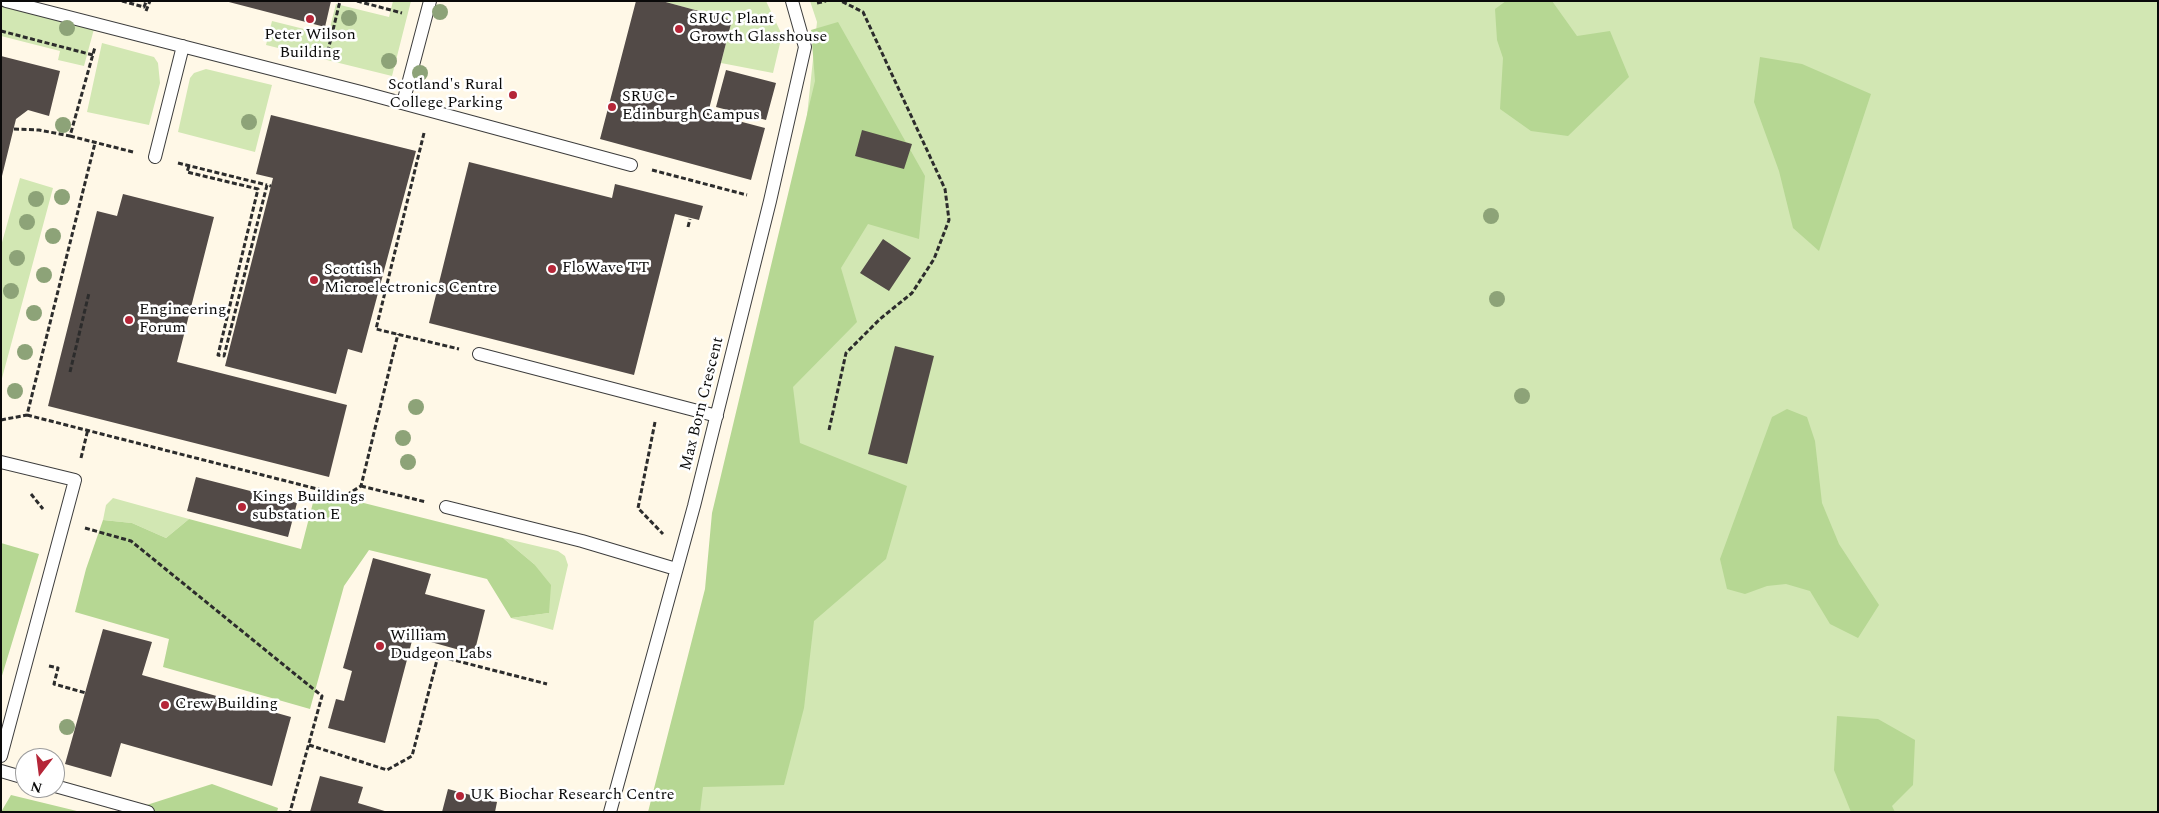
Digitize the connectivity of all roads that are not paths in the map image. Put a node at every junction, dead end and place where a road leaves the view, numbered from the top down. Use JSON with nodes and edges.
{"nodes":[{"id":1,"x":6,"y":1,"type":"edge"},
{"id":2,"x":430,"y":1,"type":"edge"},
{"id":3,"x":792,"y":1,"type":"edge"},
{"id":4,"x":183,"y":46,"type":"junction"},
{"id":5,"x":403,"y":103,"type":"junction"},
{"id":6,"x":155,"y":157,"type":"dead end"},
{"id":7,"x":631,"y":165,"type":"road end"},
{"id":8,"x":479,"y":354,"type":"road end"},
{"id":9,"x":716,"y":416,"type":"junction"},
{"id":10,"x":1,"y":462,"type":"edge"},
{"id":11,"x":446,"y":507,"type":"road end"},
{"id":12,"x":676,"y":569,"type":"junction"},
{"id":13,"x":1,"y":756,"type":"edge"},
{"id":14,"x":1,"y":771,"type":"edge"},
{"id":15,"x":15,"y":775,"type":"edge"},
{"id":16,"x":65,"y":789,"type":"edge"},
{"id":17,"x":148,"y":812,"type":"edge"},
{"id":18,"x":610,"y":812,"type":"edge"}],
"edges":[{"from":1,"to":4,"type":"lane"},
{"from":2,"to":5,"type":"lane"},
{"from":3,"to":9,"type":"lane","name":"Max Born Crescent"},
{"from":4,"to":5,"type":"lane"},
{"from":4,"to":6,"type":"lane"},
{"from":5,"to":7,"type":"lane"},
{"from":8,"to":9,"type":"lane"},
{"from":9,"to":12,"type":"lane","name":"Max Born Crescent"},
{"from":10,"to":13,"type":"lane"},
{"from":11,"to":12,"type":"lane"},
{"from":12,"to":18,"type":"lane","name":"Max Born Crescent"},
{"from":14,"to":15,"type":"lane"},
{"from":16,"to":17,"type":"lane"}]}
